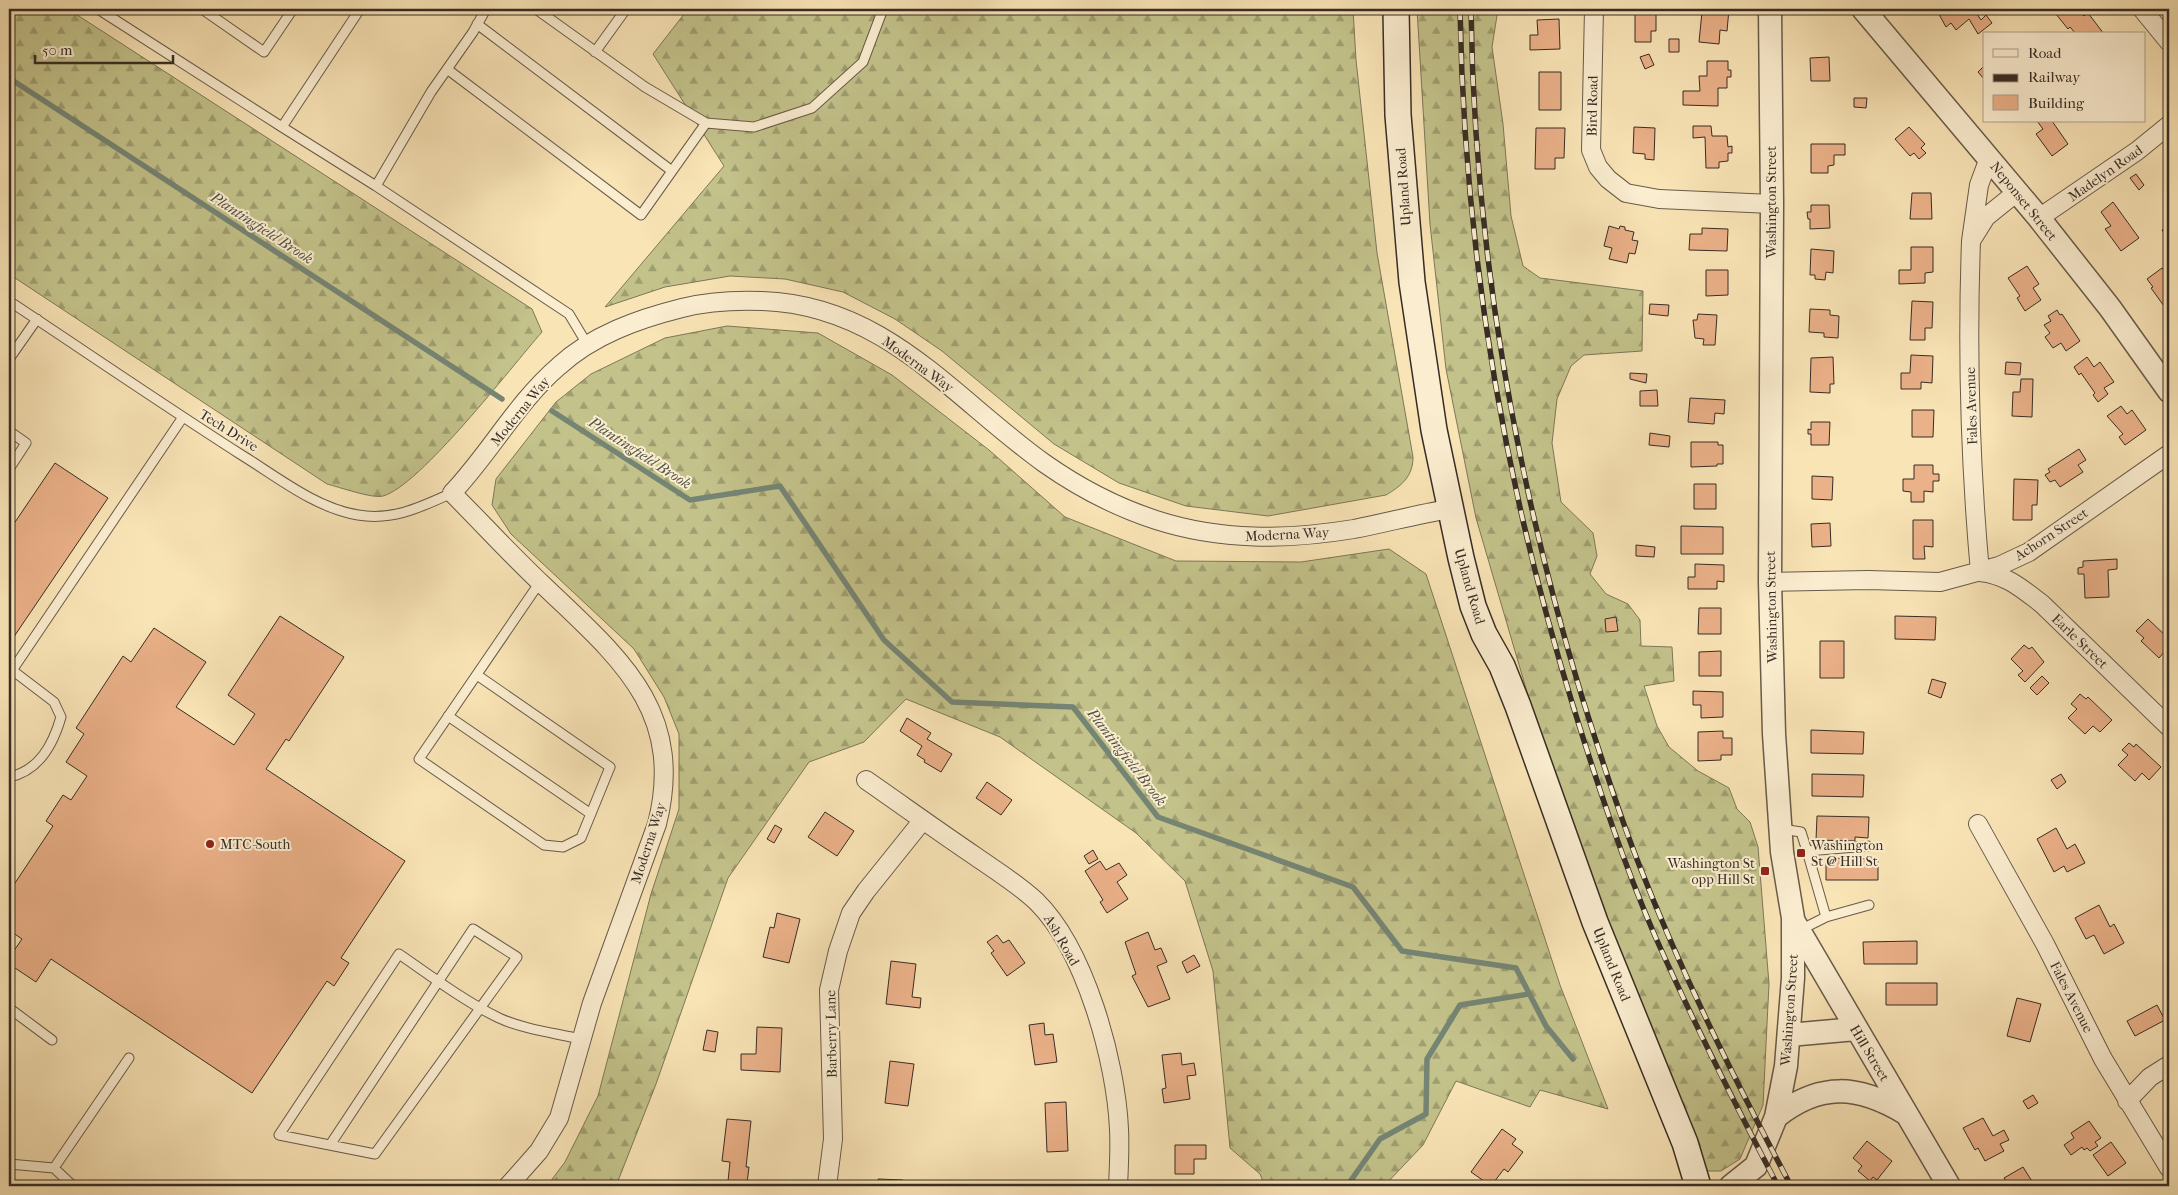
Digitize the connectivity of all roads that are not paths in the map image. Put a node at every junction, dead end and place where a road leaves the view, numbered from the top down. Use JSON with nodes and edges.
{"nodes":[{"id":1,"x":98,"y":9,"type":"edge"},
{"id":2,"x":202,"y":9,"type":"edge"},
{"id":3,"x":294,"y":9,"type":"edge"},
{"id":4,"x":360,"y":9,"type":"edge"},
{"id":5,"x":486,"y":9,"type":"edge"},
{"id":6,"x":536,"y":9,"type":"edge"},
{"id":7,"x":626,"y":9,"type":"edge"},
{"id":8,"x":882,"y":9,"type":"edge"},
{"id":9,"x":1396,"y":9,"type":"edge"},
{"id":10,"x":1594,"y":9,"type":"edge"},
{"id":11,"x":1770,"y":9,"type":"edge"},
{"id":12,"x":2142,"y":9,"type":"edge"},
{"id":13,"x":1864,"y":12,"type":"edge"},
{"id":14,"x":477,"y":24,"type":"junction"},
{"id":15,"x":2169,"y":42,"type":"edge"},
{"id":16,"x":595,"y":52,"type":"junction"},
{"id":17,"x":447,"y":69,"type":"junction"},
{"id":18,"x":706,"y":124,"type":"junction"},
{"id":19,"x":2169,"y":125,"type":"edge"},
{"id":20,"x":282,"y":127,"type":"junction"},
{"id":21,"x":1989,"y":158,"type":"junction"},
{"id":22,"x":672,"y":171,"type":"junction"},
{"id":23,"x":376,"y":186,"type":"junction"},
{"id":24,"x":2018,"y":192,"type":"junction"},
{"id":25,"x":1772,"y":204,"type":"junction"},
{"id":26,"x":2039,"y":218,"type":"junction"},
{"id":27,"x":1971,"y":241,"type":"junction"},
{"id":28,"x":9,"y":301,"type":"edge"},
{"id":29,"x":37,"y":319,"type":"junction"},
{"id":30,"x":588,"y":344,"type":"junction"},
{"id":31,"x":9,"y":359,"type":"edge"},
{"id":32,"x":2169,"y":390,"type":"edge"},
{"id":33,"x":184,"y":418,"type":"junction"},
{"id":34,"x":9,"y":431,"type":"edge"},
{"id":35,"x":2169,"y":454,"type":"edge"},
{"id":36,"x":9,"y":469,"type":"edge"},
{"id":37,"x":452,"y":493,"type":"junction"},
{"id":38,"x":1450,"y":509,"type":"junction"},
{"id":39,"x":1980,"y":572,"type":"junction"},
{"id":40,"x":540,"y":582,"type":"junction"},
{"id":41,"x":1770,"y":582,"type":"junction"},
{"id":42,"x":10,"y":673,"type":"edge"},
{"id":43,"x":476,"y":675,"type":"junction"},
{"id":44,"x":448,"y":716,"type":"junction"},
{"id":45,"x":2169,"y":727,"type":"edge"},
{"id":46,"x":9,"y":776,"type":"edge"},
{"id":47,"x":866,"y":780,"type":"dead end"},
{"id":48,"x":591,"y":814,"type":"junction"},
{"id":49,"x":923,"y":820,"type":"junction"},
{"id":50,"x":1978,"y":824,"type":"dead end"},
{"id":51,"x":1780,"y":829,"type":"junction"},
{"id":52,"x":1868,"y":846,"type":"dead end"},
{"id":53,"x":1806,"y":852,"type":"junction"},
{"id":54,"x":1869,"y":905,"type":"dead end"},
{"id":55,"x":1826,"y":917,"type":"junction"},
{"id":56,"x":1796,"y":924,"type":"junction"},
{"id":57,"x":438,"y":980,"type":"junction"},
{"id":58,"x":9,"y":1008,"type":"edge"},
{"id":59,"x":481,"y":1008,"type":"junction"},
{"id":60,"x":1856,"y":1029,"type":"junction"},
{"id":61,"x":1790,"y":1035,"type":"junction"},
{"id":62,"x":580,"y":1039,"type":"junction"},
{"id":63,"x":52,"y":1040,"type":"dead end"},
{"id":64,"x":129,"y":1058,"type":"dead end"},
{"id":65,"x":2169,"y":1065,"type":"edge"},
{"id":66,"x":2127,"y":1101,"type":"junction"},
{"id":67,"x":1906,"y":1113,"type":"junction"},
{"id":68,"x":1776,"y":1117,"type":"junction"},
{"id":69,"x":330,"y":1145,"type":"junction"},
{"id":70,"x":9,"y":1164,"type":"edge"},
{"id":71,"x":54,"y":1168,"type":"junction"},
{"id":72,"x":2169,"y":1168,"type":"edge"},
{"id":73,"x":73,"y":1186,"type":"edge"},
{"id":74,"x":508,"y":1186,"type":"edge"},
{"id":75,"x":828,"y":1186,"type":"edge"},
{"id":76,"x":1118,"y":1186,"type":"edge"},
{"id":77,"x":1698,"y":1186,"type":"edge"},
{"id":78,"x":1731,"y":1186,"type":"edge"},
{"id":79,"x":1950,"y":1186,"type":"edge"}],
"edges":[{"from":1,"to":20,"type":"lane"},
{"from":2,"to":3,"type":"lane"},
{"from":4,"to":20,"type":"lane"},
{"from":5,"to":14,"type":"lane"},
{"from":6,"to":16,"type":"lane"},
{"from":7,"to":16,"type":"lane"},
{"from":8,"to":18,"type":"lane"},
{"from":9,"to":38,"type":"main road","name":"Upland Road"},
{"from":10,"to":25,"type":"street","name":"Bird Road"},
{"from":11,"to":25,"type":"street","name":"Washington Street"},
{"from":12,"to":15,"type":"street"},
{"from":13,"to":21,"type":"street","name":"Neponset Street"},
{"from":14,"to":17,"type":"lane"},
{"from":14,"to":22,"type":"lane"},
{"from":16,"to":18,"type":"lane"},
{"from":17,"to":22,"type":"lane"},
{"from":17,"to":23,"type":"lane"},
{"from":18,"to":22,"type":"lane"},
{"from":19,"to":26,"type":"street","name":"Madelyn Road"},
{"from":20,"to":23,"type":"lane"},
{"from":21,"to":24,"type":"street","name":"Neponset Street"},
{"from":21,"to":27,"type":"street","name":"Fales Avenue"},
{"from":23,"to":30,"type":"lane"},
{"from":24,"to":26,"type":"street","name":"Neponset Street"},
{"from":24,"to":27,"type":"street","name":"Fales Avenue"},
{"from":25,"to":41,"type":"street","name":"Washington Street"},
{"from":26,"to":32,"type":"street","name":"Neponset Street"},
{"from":27,"to":39,"type":"street","name":"Fales Avenue"},
{"from":28,"to":29,"type":"lane","name":"Tech Drive"},
{"from":29,"to":31,"type":"lane"},
{"from":29,"to":33,"type":"lane","name":"Tech Drive"},
{"from":30,"to":37,"type":"street","name":"Moderna Way"},
{"from":30,"to":38,"type":"street","name":"Moderna Way"},
{"from":33,"to":37,"type":"lane","name":"Tech Drive"},
{"from":33,"to":42,"type":"lane"},
{"from":34,"to":36,"type":"lane"},
{"from":35,"to":39,"type":"street","name":"Achorn Street"},
{"from":37,"to":40,"type":"street","name":"Moderna Way"},
{"from":38,"to":77,"type":"main road","name":"Upland Road"},
{"from":39,"to":41,"type":"street","name":"Achorn Street"},
{"from":39,"to":45,"type":"street","name":"Earle Street"},
{"from":40,"to":43,"type":"lane"},
{"from":40,"to":62,"type":"street","name":"Moderna Way"},
{"from":41,"to":51,"type":"street","name":"Washington Street"},
{"from":42,"to":46,"type":"lane"},
{"from":43,"to":44,"type":"lane"},
{"from":43,"to":48,"type":"lane"},
{"from":44,"to":48,"type":"lane"},
{"from":44,"to":48,"type":"lane"},
{"from":47,"to":49,"type":"street","name":"Ash Road"},
{"from":49,"to":75,"type":"street","name":"Barberry Lane"},
{"from":49,"to":76,"type":"street","name":"Ash Road"},
{"from":50,"to":66,"type":"street","name":"Fales Avenue"},
{"from":51,"to":53,"type":"lane"},
{"from":51,"to":56,"type":"street","name":"Washington Street"},
{"from":52,"to":53,"type":"lane"},
{"from":53,"to":55,"type":"lane"},
{"from":54,"to":55,"type":"lane"},
{"from":55,"to":56,"type":"lane"},
{"from":56,"to":60,"type":"street","name":"Hill Street"},
{"from":56,"to":61,"type":"street","name":"Washington Street"},
{"from":57,"to":59,"type":"lane"},
{"from":57,"to":59,"type":"lane"},
{"from":57,"to":69,"type":"lane"},
{"from":57,"to":69,"type":"lane"},
{"from":58,"to":63,"type":"lane"},
{"from":59,"to":62,"type":"lane"},
{"from":59,"to":69,"type":"lane"},
{"from":60,"to":61,"type":"street"},
{"from":60,"to":67,"type":"street","name":"Hill Street"},
{"from":61,"to":68,"type":"street","name":"Washington Street"},
{"from":62,"to":74,"type":"street","name":"Moderna Way"},
{"from":64,"to":71,"type":"lane"},
{"from":65,"to":66,"type":"street"},
{"from":66,"to":72,"type":"street","name":"Fales Avenue"},
{"from":67,"to":68,"type":"street"},
{"from":67,"to":79,"type":"street","name":"Hill Street"},
{"from":68,"to":78,"type":"street","name":"Washington Street"},
{"from":70,"to":71,"type":"lane"},
{"from":71,"to":73,"type":"lane"}]}
